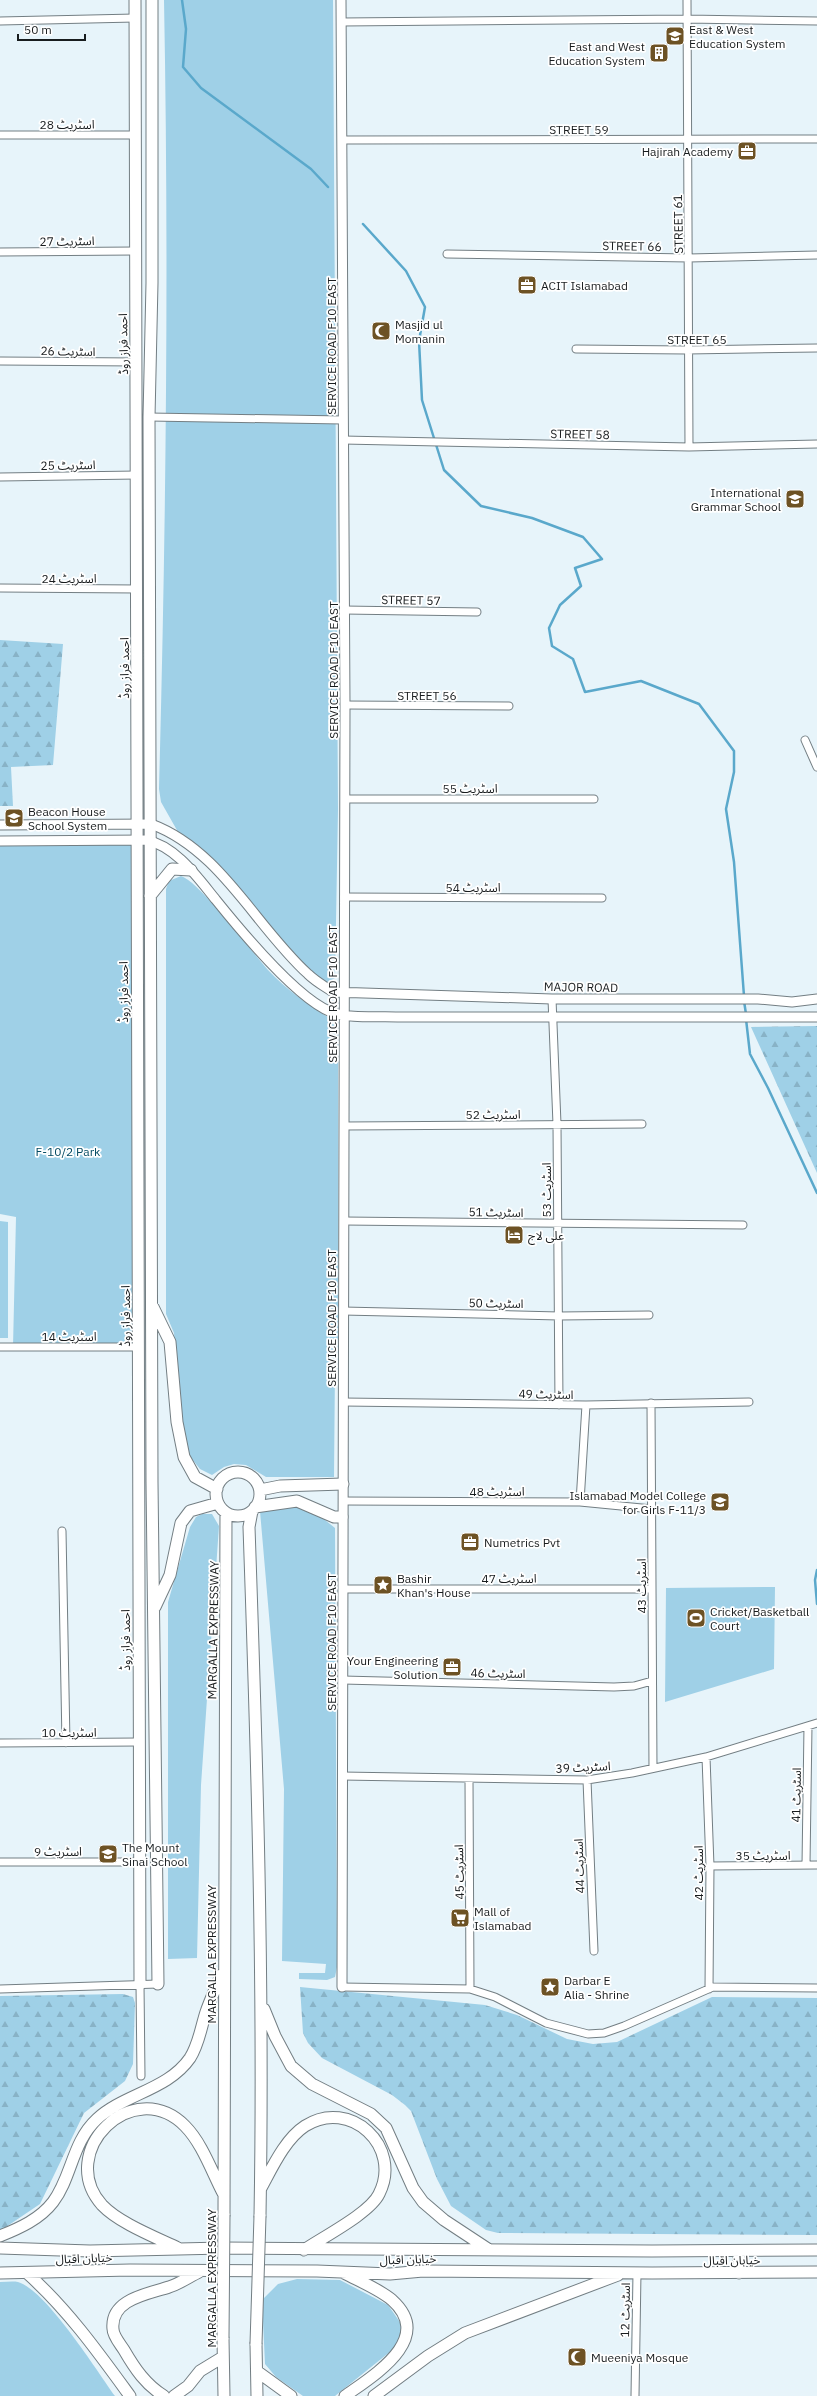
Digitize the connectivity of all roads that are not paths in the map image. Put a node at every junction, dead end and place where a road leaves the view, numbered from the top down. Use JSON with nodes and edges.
{"nodes":[{"id":1,"x":135,"y":0,"type":"edge"},
{"id":2,"x":152,"y":0,"type":"edge"},
{"id":3,"x":341,"y":0,"type":"edge"},
{"id":4,"x":687,"y":0,"type":"edge"},
{"id":5,"x":135,"y":18,"type":"junction"},
{"id":6,"x":687,"y":19,"type":"junction"},
{"id":7,"x":0,"y":21,"type":"edge"},
{"id":8,"x":817,"y":21,"type":"edge"},
{"id":9,"x":342,"y":22,"type":"junction"},
{"id":10,"x":0,"y":135,"type":"edge"},
{"id":11,"x":135,"y":135,"type":"junction"},
{"id":12,"x":817,"y":139,"type":"edge"},
{"id":13,"x":342,"y":140,"type":"junction"},
{"id":14,"x":687,"y":140,"type":"junction"},
{"id":15,"x":134,"y":251,"type":"junction"},
{"id":16,"x":0,"y":252,"type":"edge"},
{"id":17,"x":446,"y":254,"type":"dead end"},
{"id":18,"x":817,"y":255,"type":"edge"},
{"id":19,"x":689,"y":258,"type":"junction"},
{"id":20,"x":817,"y":348,"type":"edge"},
{"id":21,"x":576,"y":349,"type":"dead end"},
{"id":22,"x":687,"y":350,"type":"junction"},
{"id":23,"x":0,"y":361,"type":"edge"},
{"id":24,"x":137,"y":362,"type":"junction"},
{"id":25,"x":149,"y":417,"type":"junction"},
{"id":26,"x":343,"y":420,"type":"junction"},
{"id":27,"x":343,"y":440,"type":"junction"},
{"id":28,"x":817,"y":444,"type":"edge"},
{"id":29,"x":137,"y":445,"type":"junction"},
{"id":30,"x":149,"y":445,"type":"junction"},
{"id":31,"x":689,"y":447,"type":"junction"},
{"id":32,"x":137,"y":474,"type":"junction"},
{"id":33,"x":0,"y":477,"type":"edge"},
{"id":34,"x":0,"y":588,"type":"edge"},
{"id":35,"x":137,"y":589,"type":"junction"},
{"id":36,"x":344,"y":610,"type":"junction"},
{"id":37,"x":477,"y":612,"type":"dead end"},
{"id":38,"x":345,"y":705,"type":"junction"},
{"id":39,"x":509,"y":706,"type":"dead end"},
{"id":40,"x":805,"y":740,"type":"dead end"},
{"id":41,"x":817,"y":767,"type":"edge"},
{"id":42,"x":345,"y":799,"type":"junction"},
{"id":43,"x":594,"y":799,"type":"dead end"},
{"id":44,"x":136,"y":824,"type":"junction"},
{"id":45,"x":150,"y":824,"type":"junction"},
{"id":46,"x":0,"y":825,"type":"edge"},
{"id":47,"x":136,"y":840,"type":"junction"},
{"id":48,"x":0,"y":841,"type":"edge"},
{"id":49,"x":150,"y":841,"type":"junction"},
{"id":50,"x":191,"y":870,"type":"junction"},
{"id":51,"x":150,"y":896,"type":"junction"},
{"id":52,"x":344,"y":897,"type":"junction"},
{"id":53,"x":602,"y":898,"type":"dead end"},
{"id":54,"x":344,"y":994,"type":"junction"},
{"id":55,"x":552,"y":999,"type":"junction"},
{"id":56,"x":817,"y":1000,"type":"edge"},
{"id":57,"x":792,"y":1002,"type":"junction"},
{"id":58,"x":344,"y":1014,"type":"junction"},
{"id":59,"x":552,"y":1017,"type":"junction"},
{"id":60,"x":817,"y":1017,"type":"edge"},
{"id":61,"x":793,"y":1018,"type":"junction"},
{"id":62,"x":557,"y":1124,"type":"junction"},
{"id":63,"x":642,"y":1124,"type":"dead end"},
{"id":64,"x":344,"y":1126,"type":"junction"},
{"id":65,"x":344,"y":1221,"type":"junction"},
{"id":66,"x":558,"y":1223,"type":"junction"},
{"id":67,"x":743,"y":1225,"type":"dead end"},
{"id":68,"x":152,"y":1305,"type":"junction"},
{"id":69,"x":343,"y":1311,"type":"junction"},
{"id":70,"x":649,"y":1315,"type":"dead end"},
{"id":71,"x":559,"y":1316,"type":"junction"},
{"id":72,"x":0,"y":1347,"type":"edge"},
{"id":73,"x":138,"y":1347,"type":"junction"},
{"id":74,"x":343,"y":1402,"type":"junction"},
{"id":75,"x":749,"y":1402,"type":"dead end"},
{"id":76,"x":651,"y":1403,"type":"junction"},
{"id":77,"x":559,"y":1405,"type":"junction"},
{"id":78,"x":586,"y":1405,"type":"junction"},
{"id":79,"x":138,"y":1482,"type":"junction"},
{"id":80,"x":152,"y":1482,"type":"junction"},
{"id":81,"x":343,"y":1484,"type":"junction"},
{"id":82,"x":217,"y":1489,"type":"junction"},
{"id":83,"x":260,"y":1490,"type":"junction"},
{"id":84,"x":343,"y":1502,"type":"junction"},
{"id":85,"x":580,"y":1502,"type":"junction"},
{"id":86,"x":218,"y":1503,"type":"junction"},
{"id":87,"x":254,"y":1509,"type":"junction"},
{"id":88,"x":652,"y":1509,"type":"junction"},
{"id":89,"x":226,"y":1513,"type":"junction"},
{"id":90,"x":342,"y":1517,"type":"junction"},
{"id":91,"x":62,"y":1531,"type":"dead end"},
{"id":92,"x":343,"y":1589,"type":"junction"},
{"id":93,"x":652,"y":1589,"type":"junction"},
{"id":94,"x":153,"y":1610,"type":"junction"},
{"id":95,"x":342,"y":1680,"type":"junction"},
{"id":96,"x":652,"y":1681,"type":"junction"},
{"id":97,"x":817,"y":1723,"type":"edge"},
{"id":98,"x":808,"y":1726,"type":"junction"},
{"id":99,"x":138,"y":1742,"type":"junction"},
{"id":100,"x":0,"y":1743,"type":"edge"},
{"id":101,"x":66,"y":1743,"type":"junction"},
{"id":102,"x":706,"y":1757,"type":"junction"},
{"id":103,"x":652,"y":1768,"type":"junction"},
{"id":104,"x":342,"y":1776,"type":"junction"},
{"id":105,"x":469,"y":1779,"type":"junction"},
{"id":106,"x":587,"y":1780,"type":"junction"},
{"id":107,"x":0,"y":1862,"type":"edge"},
{"id":108,"x":140,"y":1862,"type":"junction"},
{"id":109,"x":806,"y":1865,"type":"junction"},
{"id":110,"x":817,"y":1865,"type":"edge"},
{"id":111,"x":710,"y":1866,"type":"junction"},
{"id":112,"x":594,"y":1951,"type":"dead end"},
{"id":113,"x":224,"y":1969,"type":"junction"},
{"id":114,"x":140,"y":1984,"type":"junction"},
{"id":115,"x":158,"y":1984,"type":"joint"},
{"id":116,"x":342,"y":1988,"type":"joint"},
{"id":117,"x":817,"y":1988,"type":"edge"},
{"id":118,"x":0,"y":1989,"type":"edge"},
{"id":119,"x":470,"y":1989,"type":"junction"},
{"id":120,"x":709,"y":1989,"type":"junction"},
{"id":121,"x":261,"y":2001,"type":"junction"},
{"id":122,"x":141,"y":2076,"type":"dead end"},
{"id":123,"x":260,"y":2189,"type":"junction"},
{"id":124,"x":224,"y":2195,"type":"junction"},
{"id":125,"x":0,"y":2236,"type":"edge"},
{"id":126,"x":0,"y":2248,"type":"edge"},
{"id":127,"x":179,"y":2249,"type":"junction"},
{"id":128,"x":303,"y":2250,"type":"junction"},
{"id":129,"x":489,"y":2250,"type":"junction"},
{"id":130,"x":739,"y":2250,"type":"junction"},
{"id":131,"x":817,"y":2250,"type":"edge"},
{"id":132,"x":201,"y":2270,"type":"junction"},
{"id":133,"x":0,"y":2272,"type":"edge"},
{"id":134,"x":342,"y":2272,"type":"junction"},
{"id":135,"x":739,"y":2272,"type":"junction"},
{"id":136,"x":817,"y":2272,"type":"edge"},
{"id":137,"x":624,"y":2273,"type":"junction"},
{"id":138,"x":637,"y":2273,"type":"junction"},
{"id":139,"x":28,"y":2274,"type":"junction"},
{"id":140,"x":223,"y":2357,"type":"junction"},
{"id":141,"x":258,"y":2372,"type":"junction"},
{"id":142,"x":130,"y":2396,"type":"edge"},
{"id":143,"x":164,"y":2396,"type":"edge"},
{"id":144,"x":174,"y":2396,"type":"edge"},
{"id":145,"x":224,"y":2396,"type":"edge"},
{"id":146,"x":257,"y":2396,"type":"edge"},
{"id":147,"x":291,"y":2396,"type":"edge"},
{"id":148,"x":345,"y":2396,"type":"edge"},
{"id":149,"x":374,"y":2396,"type":"edge"},
{"id":150,"x":635,"y":2396,"type":"edge"}],
"edges":[{"from":1,"to":5,"type":"main road","name":"احمد فراز روڈ"},
{"from":2,"to":25,"type":"main road"},
{"from":3,"to":9,"type":"street","name":"SERVICE ROAD F10 EAST"},
{"from":4,"to":6,"type":"street","name":"STREET 61"},
{"from":5,"to":7,"type":"street"},
{"from":5,"to":11,"type":"main road","name":"احمد فراز روڈ"},
{"from":6,"to":8,"type":"street"},
{"from":6,"to":9,"type":"street"},
{"from":6,"to":14,"type":"street","name":"STREET 61"},
{"from":9,"to":13,"type":"street","name":"SERVICE ROAD F10 EAST"},
{"from":10,"to":11,"type":"street","name":"اسٹریٹ 28"},
{"from":11,"to":15,"type":"main road","name":"احمد فراز روڈ"},
{"from":12,"to":14,"type":"street","name":"STREET 59"},
{"from":13,"to":14,"type":"street","name":"STREET 59"},
{"from":13,"to":26,"type":"street","name":"SERVICE ROAD F10 EAST"},
{"from":14,"to":19,"type":"street","name":"STREET 61"},
{"from":15,"to":16,"type":"street","name":"اسٹریٹ 27"},
{"from":15,"to":24,"type":"main road","name":"احمد فراز روڈ"},
{"from":17,"to":19,"type":"street","name":"STREET 66"},
{"from":18,"to":19,"type":"street","name":"STREET 66"},
{"from":19,"to":22,"type":"street","name":"STREET 61"},
{"from":20,"to":22,"type":"street","name":"STREET 65"},
{"from":21,"to":22,"type":"street","name":"STREET 65"},
{"from":22,"to":31,"type":"street","name":"STREET 61"},
{"from":23,"to":24,"type":"street","name":"اسٹریٹ 26"},
{"from":24,"to":29,"type":"main road","name":"احمد فراز روڈ"},
{"from":25,"to":26,"type":"street"},
{"from":25,"to":30,"type":"main road"},
{"from":26,"to":27,"type":"street","name":"SERVICE ROAD F10 EAST"},
{"from":27,"to":31,"type":"street","name":"STREET 58"},
{"from":27,"to":36,"type":"street","name":"SERVICE ROAD F10 EAST"},
{"from":28,"to":31,"type":"street","name":"STREET 58"},
{"from":29,"to":30,"type":"main road"},
{"from":29,"to":32,"type":"main road","name":"احمد فراز روڈ"},
{"from":30,"to":45,"type":"main road"},
{"from":32,"to":33,"type":"street","name":"اسٹریٹ 25"},
{"from":32,"to":35,"type":"main road","name":"احمد فراز روڈ"},
{"from":34,"to":35,"type":"street","name":"اسٹریٹ 24"},
{"from":35,"to":44,"type":"main road","name":"احمد فراز روڈ"},
{"from":36,"to":37,"type":"street","name":"STREET 57"},
{"from":36,"to":38,"type":"street","name":"SERVICE ROAD F10 EAST"},
{"from":38,"to":39,"type":"street","name":"STREET 56"},
{"from":38,"to":42,"type":"street","name":"SERVICE ROAD F10 EAST"},
{"from":40,"to":41,"type":"street"},
{"from":42,"to":43,"type":"street","name":"اسٹریٹ 55"},
{"from":42,"to":52,"type":"street","name":"SERVICE ROAD F10 EAST"},
{"from":44,"to":45,"type":"street","name":"MAJOR ROAD"},
{"from":44,"to":46,"type":"street","name":"MAJOR ROAD"},
{"from":44,"to":47,"type":"main road","name":"احمد فراز روڈ"},
{"from":45,"to":49,"type":"main road"},
{"from":45,"to":54,"type":"street","name":"MAJOR ROAD"},
{"from":47,"to":48,"type":"street"},
{"from":47,"to":49,"type":"street"},
{"from":47,"to":73,"type":"main road","name":"احمد فراز روڈ"},
{"from":49,"to":50,"type":"street"},
{"from":49,"to":51,"type":"main road"},
{"from":50,"to":51,"type":"main road"},
{"from":50,"to":58,"type":"street"},
{"from":51,"to":68,"type":"main road"},
{"from":52,"to":53,"type":"street","name":"اسٹریٹ 54"},
{"from":52,"to":54,"type":"street","name":"SERVICE ROAD F10 EAST"},
{"from":54,"to":55,"type":"street","name":"MAJOR ROAD"},
{"from":54,"to":58,"type":"street","name":"SERVICE ROAD F10 EAST"},
{"from":55,"to":57,"type":"street","name":"MAJOR ROAD"},
{"from":55,"to":59,"type":"street","name":"اسٹریٹ 53"},
{"from":56,"to":57,"type":"street","name":"MAJOR ROAD"},
{"from":57,"to":61,"type":"street"},
{"from":58,"to":59,"type":"street"},
{"from":58,"to":64,"type":"street","name":"SERVICE ROAD F10 EAST"},
{"from":59,"to":61,"type":"street"},
{"from":59,"to":62,"type":"street","name":"اسٹریٹ 53"},
{"from":60,"to":61,"type":"street"},
{"from":62,"to":63,"type":"street","name":"اسٹریٹ 52"},
{"from":62,"to":64,"type":"street","name":"اسٹریٹ 52"},
{"from":62,"to":66,"type":"street","name":"اسٹریٹ 53"},
{"from":64,"to":65,"type":"street","name":"SERVICE ROAD F10 EAST"},
{"from":65,"to":66,"type":"street","name":"اسٹریٹ 51"},
{"from":65,"to":69,"type":"street","name":"SERVICE ROAD F10 EAST"},
{"from":66,"to":67,"type":"street","name":"اسٹریٹ 51"},
{"from":66,"to":71,"type":"street","name":"اسٹریٹ 53"},
{"from":68,"to":80,"type":"main road"},
{"from":68,"to":82,"type":"main road"},
{"from":69,"to":71,"type":"street","name":"اسٹریٹ 50"},
{"from":69,"to":74,"type":"street","name":"SERVICE ROAD F10 EAST"},
{"from":70,"to":71,"type":"street","name":"اسٹریٹ 50"},
{"from":71,"to":77,"type":"street","name":"اسٹریٹ 53"},
{"from":72,"to":73,"type":"street","name":"اسٹریٹ 14"},
{"from":73,"to":79,"type":"main road","name":"احمد فراز روڈ"},
{"from":74,"to":77,"type":"street","name":"اسٹریٹ 49"},
{"from":74,"to":81,"type":"street","name":"SERVICE ROAD F10 EAST"},
{"from":75,"to":76,"type":"street","name":"اسٹریٹ 49"},
{"from":76,"to":78,"type":"street","name":"اسٹریٹ 49"},
{"from":76,"to":88,"type":"street","name":"اسٹریٹ 43"},
{"from":77,"to":78,"type":"street","name":"اسٹریٹ 49"},
{"from":78,"to":85,"type":"street"},
{"from":79,"to":80,"type":"main road"},
{"from":79,"to":99,"type":"main road","name":"احمد فراز روڈ"},
{"from":80,"to":94,"type":"main road"},
{"from":81,"to":83,"type":"main road"},
{"from":81,"to":84,"type":"street","name":"SERVICE ROAD F10 EAST"},
{"from":82,"to":83,"type":"main road"},
{"from":82,"to":86,"type":"main road"},
{"from":83,"to":87,"type":"main road"},
{"from":84,"to":85,"type":"street","name":"اسٹریٹ 48"},
{"from":84,"to":90,"type":"street","name":"SERVICE ROAD F10 EAST"},
{"from":85,"to":88,"type":"street","name":"اسٹریٹ 48"},
{"from":86,"to":89,"type":"main road"},
{"from":86,"to":94,"type":"main road"},
{"from":87,"to":89,"type":"main road"},
{"from":87,"to":90,"type":"main road"},
{"from":87,"to":121,"type":"main road"},
{"from":88,"to":93,"type":"street","name":"اسٹریٹ 43"},
{"from":89,"to":113,"type":"main road","name":"MARGALLA EXPRESSWAY"},
{"from":90,"to":92,"type":"street","name":"SERVICE ROAD F10 EAST"},
{"from":91,"to":101,"type":"street"},
{"from":92,"to":93,"type":"street","name":"اسٹریٹ 47"},
{"from":92,"to":95,"type":"street","name":"SERVICE ROAD F10 EAST"},
{"from":93,"to":96,"type":"street","name":"اسٹریٹ 43"},
{"from":94,"to":115,"type":"main road"},
{"from":95,"to":96,"type":"street","name":"اسٹریٹ 46"},
{"from":95,"to":104,"type":"street","name":"SERVICE ROAD F10 EAST"},
{"from":96,"to":103,"type":"street","name":"اسٹریٹ 43"},
{"from":97,"to":98,"type":"street","name":"اسٹریٹ 39"},
{"from":98,"to":102,"type":"street","name":"اسٹریٹ 39"},
{"from":98,"to":109,"type":"street","name":"اسٹریٹ 41"},
{"from":99,"to":101,"type":"street","name":"اسٹریٹ 10"},
{"from":99,"to":108,"type":"main road","name":"احمد فراز روڈ"},
{"from":100,"to":101,"type":"street","name":"اسٹریٹ 10"},
{"from":102,"to":103,"type":"street","name":"اسٹریٹ 39"},
{"from":102,"to":111,"type":"street","name":"اسٹریٹ 42"},
{"from":103,"to":106,"type":"street","name":"اسٹریٹ 39"},
{"from":104,"to":105,"type":"street","name":"اسٹریٹ 39"},
{"from":104,"to":116,"type":"street","name":"SERVICE ROAD F10 EAST"},
{"from":105,"to":106,"type":"street","name":"اسٹریٹ 39"},
{"from":105,"to":119,"type":"street","name":"اسٹریٹ 45"},
{"from":106,"to":112,"type":"street","name":"اسٹریٹ 44"},
{"from":107,"to":108,"type":"street","name":"اسٹریٹ 9"},
{"from":108,"to":114,"type":"main road","name":"احمد فراز روڈ"},
{"from":109,"to":110,"type":"street","name":"اسٹریٹ 35"},
{"from":109,"to":111,"type":"street","name":"اسٹریٹ 35"},
{"from":111,"to":120,"type":"street","name":"اسٹریٹ 42"},
{"from":113,"to":124,"type":"main road","name":"MARGALLA EXPRESSWAY"},
{"from":113,"to":125,"type":"main road"},
{"from":114,"to":115,"type":"street"},
{"from":114,"to":118,"type":"street"},
{"from":114,"to":122,"type":"street"},
{"from":116,"to":119,"type":"street"},
{"from":117,"to":120,"type":"street"},
{"from":119,"to":120,"type":"street"},
{"from":121,"to":123,"type":"main road"},
{"from":121,"to":129,"type":"main road"},
{"from":123,"to":128,"type":"main road"},
{"from":123,"to":141,"type":"main road","bridge":true},
{"from":124,"to":127,"type":"main road"},
{"from":124,"to":140,"type":"main road","name":"MARGALLA EXPRESSWAY","bridge":true},
{"from":126,"to":127,"type":"main road","name":"خیابان اقبال"},
{"from":127,"to":128,"type":"main road","name":"خیابان اقبال"},
{"from":128,"to":129,"type":"main road","name":"خیابان اقبال"},
{"from":129,"to":130,"type":"main road","name":"خیابان اقبال"},
{"from":130,"to":131,"type":"main road","name":"خیابان اقبال"},
{"from":130,"to":135,"type":"main road"},
{"from":132,"to":134,"type":"main road","name":"خیابان اقبال"},
{"from":132,"to":139,"type":"main road","name":"خیابان اقبال"},
{"from":132,"to":143,"type":"main road"},
{"from":133,"to":139,"type":"main road","name":"خیابان اقبال"},
{"from":134,"to":137,"type":"main road","name":"خیابان اقبال"},
{"from":134,"to":148,"type":"main road"},
{"from":135,"to":136,"type":"main road","name":"خیابان اقبال"},
{"from":135,"to":138,"type":"main road","name":"خیابان اقبال"},
{"from":137,"to":138,"type":"main road","name":"خیابان اقبال"},
{"from":137,"to":149,"type":"main road"},
{"from":138,"to":150,"type":"street","name":"اسٹریٹ 12"},
{"from":139,"to":142,"type":"main road"},
{"from":140,"to":144,"type":"main road"},
{"from":140,"to":145,"type":"main road","name":"MARGALLA EXPRESSWAY"},
{"from":141,"to":146,"type":"main road"},
{"from":141,"to":147,"type":"main road"}]}
